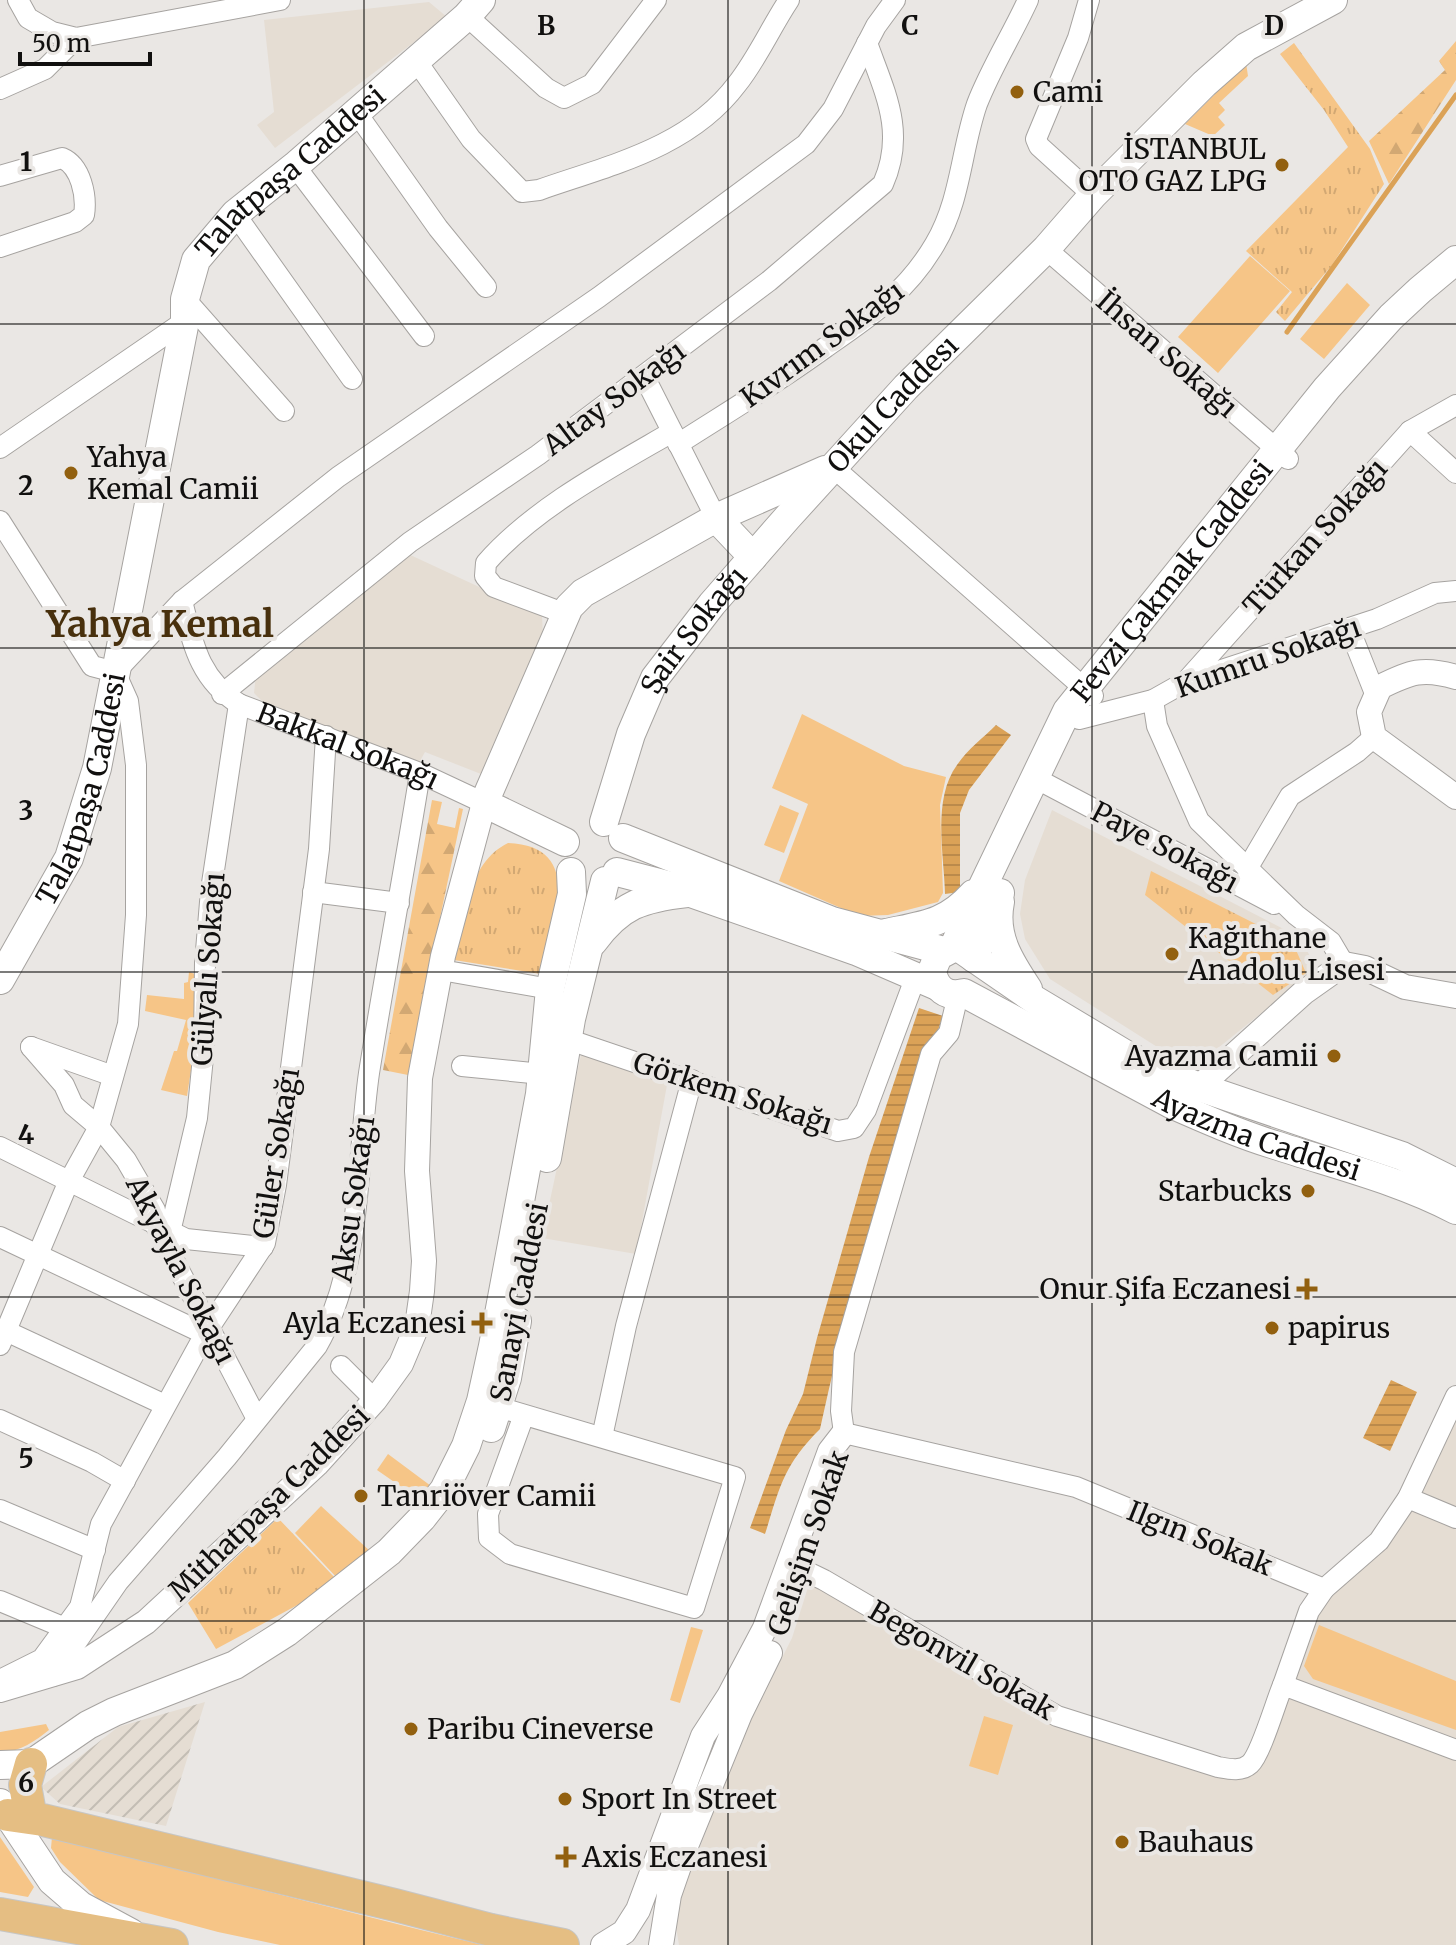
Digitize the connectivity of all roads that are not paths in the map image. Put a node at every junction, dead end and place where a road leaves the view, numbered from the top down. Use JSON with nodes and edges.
{"nodes":[{"id":1,"x":18,"y":0,"type":"edge"},
{"id":2,"x":280,"y":0,"type":"edge"},
{"id":3,"x":656,"y":0,"type":"edge"},
{"id":4,"x":789,"y":0,"type":"edge"},
{"id":5,"x":895,"y":0,"type":"edge"},
{"id":6,"x":1028,"y":0,"type":"edge"},
{"id":7,"x":1089,"y":0,"type":"edge"},
{"id":8,"x":1333,"y":0,"type":"edge"},
{"id":9,"x":474,"y":8,"type":"edge"},
{"id":10,"x":76,"y":38,"type":"junction"},
{"id":11,"x":867,"y":43,"type":"junction"},
{"id":12,"x":415,"y":59,"type":"junction"},
{"id":13,"x":0,"y":89,"type":"edge"},
{"id":14,"x":356,"y":112,"type":"junction"},
{"id":15,"x":295,"y":166,"type":"junction"},
{"id":16,"x":0,"y":176,"type":"edge"},
{"id":17,"x":1093,"y":195,"type":"junction"},
{"id":18,"x":235,"y":214,"type":"junction"},
{"id":19,"x":0,"y":247,"type":"edge"},
{"id":20,"x":1046,"y":249,"type":"junction"},
{"id":21,"x":1456,"y":260,"type":"edge"},
{"id":22,"x":1456,"y":273,"type":"edge"},
{"id":23,"x":486,"y":287,"type":"dead end"},
{"id":24,"x":185,"y":310,"type":"junction"},
{"id":25,"x":424,"y":336,"type":"dead end"},
{"id":26,"x":644,"y":376,"type":"junction"},
{"id":27,"x":352,"y":379,"type":"dead end"},
{"id":28,"x":1456,"y":405,"type":"edge"},
{"id":29,"x":284,"y":411,"type":"dead end"},
{"id":30,"x":1410,"y":431,"type":"junction"},
{"id":31,"x":675,"y":438,"type":"junction"},
{"id":32,"x":0,"y":448,"type":"edge"},
{"id":33,"x":1282,"y":453,"type":"junction"},
{"id":34,"x":833,"y":467,"type":"junction"},
{"id":35,"x":1456,"y":473,"type":"edge"},
{"id":36,"x":716,"y":518,"type":"junction"},
{"id":37,"x":0,"y":521,"type":"edge"},
{"id":38,"x":753,"y":557,"type":"junction"},
{"id":39,"x":1456,"y":578,"type":"edge"},
{"id":40,"x":1446,"y":592,"type":"edge"},
{"id":41,"x":182,"y":601,"type":"junction"},
{"id":42,"x":566,"y":614,"type":"junction"},
{"id":43,"x":1349,"y":628,"type":"junction"},
{"id":44,"x":115,"y":672,"type":"junction"},
{"id":45,"x":1456,"y":677,"type":"edge"},
{"id":46,"x":1185,"y":682,"type":"junction"},
{"id":47,"x":1376,"y":696,"type":"junction"},
{"id":48,"x":230,"y":699,"type":"junction"},
{"id":49,"x":1153,"y":700,"type":"junction"},
{"id":50,"x":1085,"y":701,"type":"junction"},
{"id":51,"x":326,"y":736,"type":"junction"},
{"id":52,"x":1374,"y":737,"type":"junction"},
{"id":53,"x":420,"y":773,"type":"junction"},
{"id":54,"x":1041,"y":782,"type":"junction"},
{"id":55,"x":1456,"y":797,"type":"edge"},
{"id":56,"x":484,"y":803,"type":"junction"},
{"id":57,"x":613,"y":830,"type":"junction"},
{"id":58,"x":565,"y":842,"type":"junction"},
{"id":59,"x":1247,"y":869,"type":"junction"},
{"id":60,"x":571,"y":872,"type":"junction"},
{"id":61,"x":611,"y":876,"type":"junction"},
{"id":62,"x":994,"y":883,"type":"junction"},
{"id":63,"x":313,"y":892,"type":"junction"},
{"id":64,"x":692,"y":893,"type":"junction"},
{"id":65,"x":399,"y":903,"type":"junction"},
{"id":66,"x":1296,"y":915,"type":"junction"},
{"id":67,"x":879,"y":934,"type":"junction"},
{"id":68,"x":590,"y":945,"type":"junction"},
{"id":69,"x":962,"y":954,"type":"junction"},
{"id":70,"x":1344,"y":964,"type":"junction"},
{"id":71,"x":441,"y":970,"type":"junction"},
{"id":72,"x":0,"y":980,"type":"edge"},
{"id":73,"x":944,"y":987,"type":"junction"},
{"id":74,"x":550,"y":989,"type":"junction"},
{"id":75,"x":1456,"y":996,"type":"edge"},
{"id":76,"x":1035,"y":1000,"type":"junction"},
{"id":77,"x":558,"y":1036,"type":"junction"},
{"id":78,"x":462,"y":1066,"type":"dead end"},
{"id":79,"x":542,"y":1074,"type":"junction"},
{"id":80,"x":113,"y":1076,"type":"junction"},
{"id":81,"x":692,"y":1080,"type":"junction"},
{"id":82,"x":1194,"y":1100,"type":"junction"},
{"id":83,"x":99,"y":1127,"type":"junction"},
{"id":84,"x":1351,"y":1140,"type":"junction"},
{"id":85,"x":1278,"y":1146,"type":"junction"},
{"id":86,"x":0,"y":1147,"type":"edge"},
{"id":87,"x":68,"y":1183,"type":"junction"},
{"id":88,"x":1456,"y":1183,"type":"edge"},
{"id":89,"x":1456,"y":1210,"type":"edge"},
{"id":90,"x":163,"y":1229,"type":"junction"},
{"id":91,"x":0,"y":1237,"type":"edge"},
{"id":92,"x":263,"y":1247,"type":"junction"},
{"id":93,"x":39,"y":1255,"type":"junction"},
{"id":94,"x":206,"y":1331,"type":"junction"},
{"id":95,"x":3,"y":1332,"type":"edge"},
{"id":96,"x":341,"y":1366,"type":"dead end"},
{"id":97,"x":1456,"y":1396,"type":"edge"},
{"id":98,"x":375,"y":1400,"type":"junction"},
{"id":99,"x":165,"y":1405,"type":"junction"},
{"id":100,"x":501,"y":1408,"type":"junction"},
{"id":101,"x":257,"y":1419,"type":"junction"},
{"id":102,"x":0,"y":1420,"type":"edge"},
{"id":103,"x":844,"y":1433,"type":"junction"},
{"id":104,"x":602,"y":1437,"type":"junction"},
{"id":105,"x":125,"y":1481,"type":"junction"},
{"id":106,"x":1408,"y":1498,"type":"junction"},
{"id":107,"x":0,"y":1510,"type":"edge"},
{"id":108,"x":1456,"y":1518,"type":"edge"},
{"id":109,"x":95,"y":1550,"type":"junction"},
{"id":110,"x":796,"y":1566,"type":"junction"},
{"id":111,"x":1324,"y":1589,"type":"junction"},
{"id":112,"x":0,"y":1601,"type":"edge"},
{"id":113,"x":65,"y":1628,"type":"junction"},
{"id":114,"x":53,"y":1676,"type":"junction"},
{"id":115,"x":0,"y":1680,"type":"edge"},
{"id":116,"x":1283,"y":1685,"type":"junction"},
{"id":117,"x":0,"y":1690,"type":"edge"},
{"id":118,"x":1456,"y":1750,"type":"edge"},
{"id":119,"x":15,"y":1765,"type":"edge"},
{"id":120,"x":13,"y":1812,"type":"edge"},
{"id":121,"x":0,"y":1914,"type":"edge"},
{"id":122,"x":505,"y":1938,"type":"edge"},
{"id":123,"x":157,"y":1942,"type":"edge"},
{"id":124,"x":563,"y":1945,"type":"edge"},
{"id":125,"x":603,"y":1945,"type":"edge"},
{"id":126,"x":661,"y":1945,"type":"edge"}],
"edges":[{"from":1,"to":10,"type":"street"},
{"from":2,"to":10,"type":"street"},
{"from":3,"to":9,"type":"street"},
{"from":4,"to":12,"type":"street"},
{"from":5,"to":11,"type":"street"},
{"from":6,"to":31,"type":"street","name":"Kıvrım Sokağı"},
{"from":7,"to":17,"type":"street"},
{"from":8,"to":17,"type":"main road","name":"Okul Caddesı"},
{"from":9,"to":12,"type":"main road","name":"Talatpaşa Caddesi"},
{"from":10,"to":13,"type":"street"},
{"from":11,"to":26,"type":"street","name":"Altay Sokağı"},
{"from":11,"to":41,"type":"street"},
{"from":12,"to":14,"type":"main road","name":"Talatpaşa Caddesi"},
{"from":14,"to":15,"type":"main road","name":"Talatpaşa Caddesi"},
{"from":14,"to":23,"type":"street"},
{"from":15,"to":18,"type":"main road","name":"Talatpaşa Caddesi"},
{"from":15,"to":25,"type":"street"},
{"from":16,"to":19,"type":"street"},
{"from":17,"to":20,"type":"main road","name":"Okul Caddesı"},
{"from":18,"to":24,"type":"main road","name":"Talatpaşa Caddesi"},
{"from":18,"to":27,"type":"street"},
{"from":20,"to":33,"type":"street","name":"İhsan Sokağı"},
{"from":20,"to":34,"type":"main road","name":"Okul Caddesı"},
{"from":21,"to":33,"type":"main road","name":"Fevzi Çakmak Caddesi"},
{"from":22,"to":33,"type":"main road","name":"Fevzi Çakmak Caddesi"},
{"from":24,"to":29,"type":"street"},
{"from":24,"to":32,"type":"street"},
{"from":24,"to":44,"type":"main road","name":"Talatpaşa Caddesi"},
{"from":26,"to":31,"type":"street"},
{"from":26,"to":48,"type":"street","name":"Altay Sokağı"},
{"from":28,"to":30,"type":"street","name":"Türkan Sokağı"},
{"from":30,"to":35,"type":"street"},
{"from":30,"to":46,"type":"street","name":"Türkan Sokağı"},
{"from":31,"to":36,"type":"street"},
{"from":31,"to":42,"type":"street","name":"Kıvrım Sokağı"},
{"from":33,"to":50,"type":"main road","name":"Fevzi Çakmak Caddesi"},
{"from":34,"to":36,"type":"main road","name":"Okul Caddesı"},
{"from":34,"to":38,"type":"main road","name":"Şair Sokağı"},
{"from":34,"to":50,"type":"street"},
{"from":36,"to":38,"type":"main road"},
{"from":36,"to":42,"type":"main road","name":"Okul Caddesı"},
{"from":37,"to":44,"type":"street"},
{"from":38,"to":57,"type":"main road","name":"Şair Sokağı"},
{"from":39,"to":40,"type":"street","name":"Kumru Sokağı"},
{"from":40,"to":43,"type":"street","name":"Kumru Sokağı"},
{"from":41,"to":44,"type":"street"},
{"from":41,"to":48,"type":"street","name":"Bakkal Sokağı"},
{"from":42,"to":56,"type":"main road","name":"Okul Caddesı"},
{"from":43,"to":46,"type":"street","name":"Kumru Sokağı"},
{"from":43,"to":47,"type":"street"},
{"from":44,"to":72,"type":"main road","name":"Talatpaşa Caddesi"},
{"from":44,"to":80,"type":"street"},
{"from":45,"to":47,"type":"street"},
{"from":46,"to":49,"type":"street","name":"Kumru Sokağı"},
{"from":47,"to":52,"type":"street"},
{"from":48,"to":51,"type":"street","name":"Bakkal Sokağı"},
{"from":48,"to":90,"type":"street","name":"Gülyalı Sokağı"},
{"from":49,"to":50,"type":"street","name":"Kumru Sokağı"},
{"from":49,"to":59,"type":"street"},
{"from":50,"to":54,"type":"main road","name":"Fevzi Çakmak Caddesi"},
{"from":51,"to":53,"type":"street","name":"Bakkal Sokağı"},
{"from":51,"to":63,"type":"street","name":"Güler Sokağı"},
{"from":52,"to":55,"type":"street"},
{"from":52,"to":59,"type":"street"},
{"from":53,"to":56,"type":"street","name":"Bakkal Sokağı"},
{"from":53,"to":65,"type":"street","name":"Aksu Sokağı"},
{"from":54,"to":62,"type":"main road","name":"Fevzi Çakmak Caddesi"},
{"from":54,"to":66,"type":"street","name":"Paye Sokağı"},
{"from":56,"to":58,"type":"main road","name":"Bakkal Sokağı"},
{"from":56,"to":71,"type":"street","name":"Mithatpaşa Caddesi"},
{"from":57,"to":58,"type":"main road"},
{"from":57,"to":61,"type":"main road"},
{"from":57,"to":67,"type":"main road","name":"Ayazma Caddesi"},
{"from":58,"to":60,"type":"main road"},
{"from":59,"to":66,"type":"street"},
{"from":60,"to":61,"type":"main road"},
{"from":60,"to":74,"type":"main road","name":"Sanayi Caddesi"},
{"from":61,"to":64,"type":"main road","name":"Ayazma Caddesi"},
{"from":61,"to":68,"type":"main road","name":"Sanayi Caddesi"},
{"from":62,"to":67,"type":"main road"},
{"from":62,"to":69,"type":"main road","name":"Fevzi Çakmak Caddesi"},
{"from":62,"to":76,"type":"main road"},
{"from":63,"to":65,"type":"street"},
{"from":63,"to":92,"type":"street","name":"Güler Sokağı"},
{"from":64,"to":68,"type":"main road"},
{"from":64,"to":73,"type":"main road","name":"Ayazma Caddesi"},
{"from":65,"to":101,"type":"street","name":"Aksu Sokağı"},
{"from":66,"to":70,"type":"street"},
{"from":67,"to":69,"type":"main road","name":"Ayazma Caddesi"},
{"from":68,"to":77,"type":"main road","name":"Sanayi Caddesi"},
{"from":69,"to":73,"type":"main road"},
{"from":69,"to":73,"type":"main road"},
{"from":69,"to":76,"type":"main road","name":"Ayazma Caddesi"},
{"from":70,"to":75,"type":"street"},
{"from":70,"to":82,"type":"street"},
{"from":71,"to":74,"type":"street"},
{"from":71,"to":98,"type":"street","name":"Mithatpaşa Caddesi"},
{"from":73,"to":81,"type":"street","name":"Görkem Sokağı"},
{"from":73,"to":82,"type":"main road","name":"Ayazma Caddesi"},
{"from":73,"to":103,"type":"street","name":"Gelişim Sokak"},
{"from":74,"to":77,"type":"main road","name":"Sanayi Caddesi"},
{"from":76,"to":82,"type":"main road","name":"Ayazma Caddesi"},
{"from":77,"to":79,"type":"main road","name":"Sanayi Caddesi"},
{"from":77,"to":81,"type":"street","name":"Görkem Sokağı"},
{"from":77,"to":100,"type":"main road","name":"Sanayi Caddesi"},
{"from":78,"to":79,"type":"street"},
{"from":79,"to":100,"type":"main road","name":"Sanayi Caddesi"},
{"from":80,"to":83,"type":"street"},
{"from":80,"to":83,"type":"street","name":"Akyayla Sokağı"},
{"from":81,"to":104,"type":"street"},
{"from":82,"to":84,"type":"main road","name":"Ayazma Caddesi"},
{"from":82,"to":85,"type":"main road","name":"Ayazma Caddesi"},
{"from":83,"to":87,"type":"street"},
{"from":83,"to":90,"type":"street","name":"Akyayla Sokağı"},
{"from":84,"to":85,"type":"main road"},
{"from":84,"to":88,"type":"main road","name":"Ayazma Caddesi"},
{"from":85,"to":89,"type":"main road","name":"Ayazma Caddesi"},
{"from":86,"to":87,"type":"street"},
{"from":87,"to":90,"type":"street"},
{"from":87,"to":93,"type":"street"},
{"from":90,"to":92,"type":"street"},
{"from":90,"to":94,"type":"street","name":"Akyayla Sokağı"},
{"from":91,"to":93,"type":"street"},
{"from":92,"to":94,"type":"street","name":"Güler Sokağı"},
{"from":93,"to":94,"type":"street"},
{"from":93,"to":95,"type":"street"},
{"from":94,"to":99,"type":"street","name":"Güler Sokağı"},
{"from":94,"to":101,"type":"street","name":"Akyayla Sokağı"},
{"from":95,"to":99,"type":"street"},
{"from":96,"to":98,"type":"street"},
{"from":97,"to":106,"type":"street"},
{"from":98,"to":114,"type":"street","name":"Mithatpaşa Caddesi"},
{"from":99,"to":105,"type":"street","name":"Güler Sokağı"},
{"from":100,"to":104,"type":"street"},
{"from":100,"to":104,"type":"street"},
{"from":100,"to":119,"type":"main road","name":"Sanayi Caddesi"},
{"from":101,"to":114,"type":"street","name":"Aksu Sokağı"},
{"from":102,"to":105,"type":"street"},
{"from":103,"to":110,"type":"street","name":"Gelişim Sokak"},
{"from":103,"to":111,"type":"street","name":"Ilgın Sokak"},
{"from":105,"to":109,"type":"street","name":"Güler Sokağı"},
{"from":106,"to":108,"type":"street"},
{"from":106,"to":111,"type":"street"},
{"from":107,"to":109,"type":"street"},
{"from":109,"to":113,"type":"street","name":"Güler Sokağı"},
{"from":110,"to":116,"type":"street","name":"Begonvil Sokak"},
{"from":110,"to":125,"type":"street"},
{"from":110,"to":126,"type":"street","name":"Gelişim Sokak"},
{"from":111,"to":116,"type":"street"},
{"from":112,"to":113,"type":"street"},
{"from":113,"to":115,"type":"street","name":"Güler Sokağı"},
{"from":114,"to":117,"type":"street","name":"Mithatpaşa Caddesi"},
{"from":116,"to":118,"type":"street"},
{"from":119,"to":120,"type":"main road"},
{"from":120,"to":122,"type":"main road"},
{"from":120,"to":123,"type":"main road"},
{"from":121,"to":123,"type":"main road"},
{"from":122,"to":124,"type":"main road"}]}
